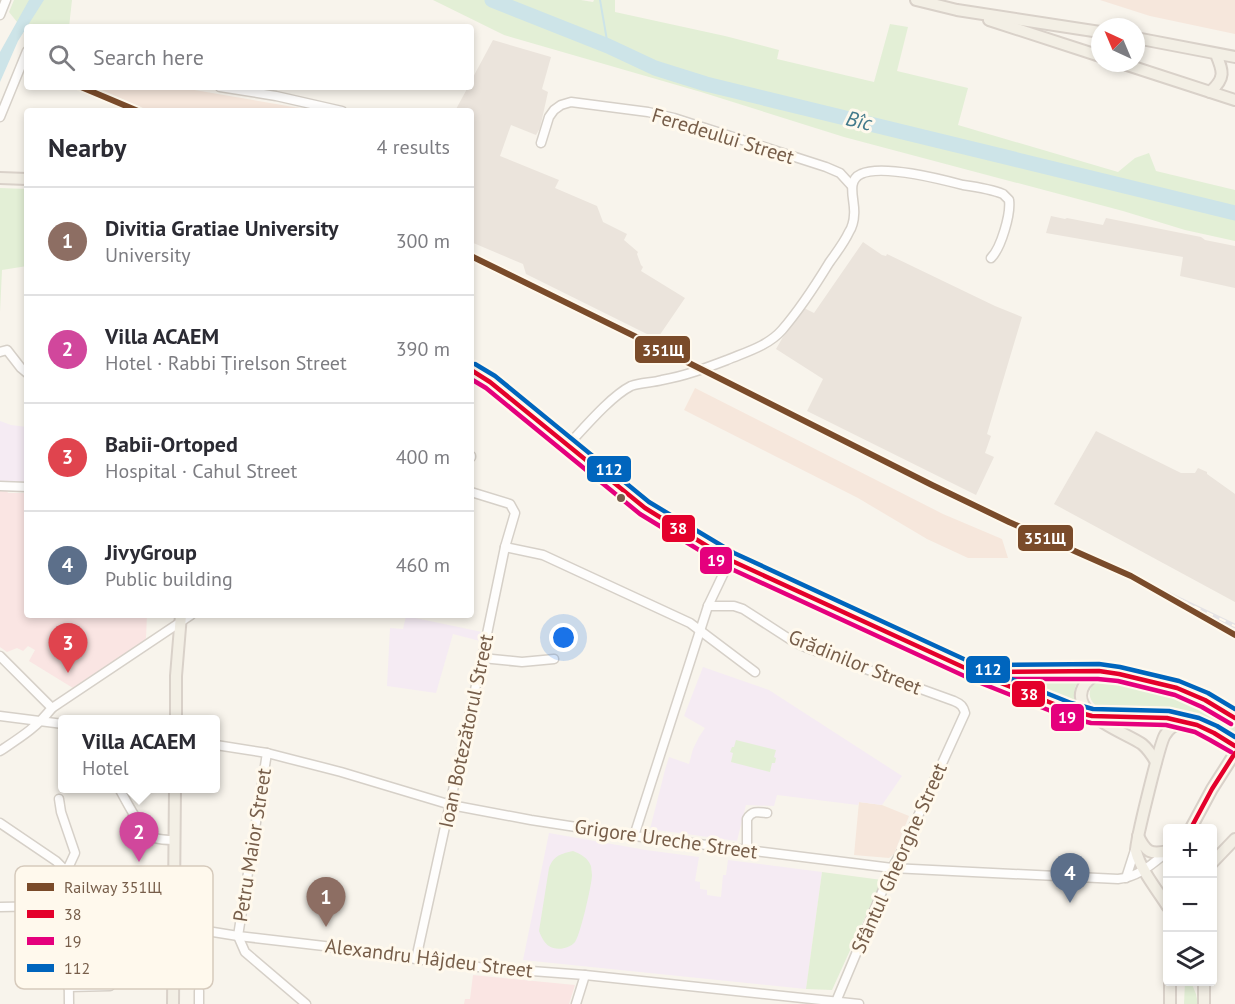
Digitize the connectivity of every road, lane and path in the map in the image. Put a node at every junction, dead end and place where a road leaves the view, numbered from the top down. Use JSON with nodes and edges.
{"nodes":[{"id":1,"x":6,"y":0,"type":"edge"},
{"id":2,"x":916,"y":0,"type":"edge"},
{"id":3,"x":957,"y":10,"type":"junction"},
{"id":4,"x":0,"y":15,"type":"edge"},
{"id":5,"x":1091,"y":31,"type":"edge"},
{"id":6,"x":1145,"y":40,"type":"edge"},
{"id":7,"x":1091,"y":53,"type":"edge"},
{"id":8,"x":1216,"y":54,"type":"junction"},
{"id":9,"x":1235,"y":57,"type":"edge"},
{"id":10,"x":24,"y":58,"type":"edge"},
{"id":11,"x":1145,"y":71,"type":"edge"},
{"id":12,"x":239,"y":90,"type":"edge"},
{"id":13,"x":1210,"y":92,"type":"junction"},
{"id":14,"x":1235,"y":100,"type":"edge"},
{"id":15,"x":329,"y":108,"type":"edge"},
{"id":16,"x":0,"y":117,"type":"edge"},
{"id":17,"x":541,"y":143,"type":"dead end"},
{"id":18,"x":0,"y":178,"type":"edge"},
{"id":19,"x":24,"y":179,"type":"edge"},
{"id":20,"x":852,"y":185,"type":"junction"},
{"id":21,"x":991,"y":258,"type":"dead end"},
{"id":22,"x":0,"y":352,"type":"edge"},
{"id":23,"x":24,"y":370,"type":"edge"},
{"id":24,"x":474,"y":372,"type":"edge"},
{"id":25,"x":568,"y":445,"type":"junction"},
{"id":26,"x":0,"y":486,"type":"edge"},
{"id":27,"x":24,"y":487,"type":"edge"},
{"id":28,"x":474,"y":493,"type":"edge"},
{"id":29,"x":505,"y":547,"type":"junction"},
{"id":30,"x":730,"y":560,"type":"junction"},
{"id":31,"x":708,"y":606,"type":"junction"},
{"id":32,"x":181,"y":618,"type":"edge"},
{"id":33,"x":699,"y":631,"type":"junction"},
{"id":34,"x":0,"y":656,"type":"edge"},
{"id":35,"x":482,"y":658,"type":"junction"},
{"id":36,"x":554,"y":659,"type":"dead end"},
{"id":37,"x":1099,"y":671,"type":"junction"},
{"id":38,"x":755,"y":672,"type":"dead end"},
{"id":39,"x":976,"y":673,"type":"junction"},
{"id":40,"x":52,"y":708,"type":"junction"},
{"id":41,"x":965,"y":714,"type":"joint"},
{"id":42,"x":176,"y":715,"type":"edge"},
{"id":43,"x":0,"y":716,"type":"edge"},
{"id":44,"x":1092,"y":716,"type":"junction"},
{"id":45,"x":1235,"y":718,"type":"edge"},
{"id":46,"x":41,"y":722,"type":"junction"},
{"id":47,"x":1183,"y":722,"type":"junction"},
{"id":48,"x":58,"y":724,"type":"edge"},
{"id":49,"x":220,"y":746,"type":"edge"},
{"id":50,"x":1235,"y":746,"type":"edge"},
{"id":51,"x":0,"y":751,"type":"edge"},
{"id":52,"x":267,"y":753,"type":"junction"},
{"id":53,"x":1235,"y":753,"type":"edge"},
{"id":54,"x":1156,"y":762,"type":"junction"},
{"id":55,"x":121,"y":793,"type":"edge"},
{"id":56,"x":175,"y":793,"type":"edge"},
{"id":57,"x":58,"y":799,"type":"dead end"},
{"id":58,"x":451,"y":805,"type":"junction"},
{"id":59,"x":767,"y":813,"type":"dead end"},
{"id":60,"x":0,"y":824,"type":"edge"},
{"id":61,"x":1193,"y":824,"type":"edge"},
{"id":62,"x":634,"y":836,"type":"junction"},
{"id":63,"x":1138,"y":836,"type":"junction"},
{"id":64,"x":174,"y":840,"type":"junction"},
{"id":65,"x":1235,"y":840,"type":"edge"},
{"id":66,"x":1135,"y":848,"type":"junction"},
{"id":67,"x":747,"y":850,"type":"junction"},
{"id":68,"x":1163,"y":852,"type":"edge"},
{"id":69,"x":1163,"y":854,"type":"edge"},
{"id":70,"x":1217,"y":859,"type":"edge"},
{"id":71,"x":61,"y":866,"type":"edge"},
{"id":72,"x":69,"y":866,"type":"edge"},
{"id":73,"x":174,"y":866,"type":"edge"},
{"id":74,"x":892,"y":868,"type":"junction"},
{"id":75,"x":1145,"y":870,"type":"junction"},
{"id":76,"x":1126,"y":878,"type":"junction"},
{"id":77,"x":1163,"y":900,"type":"edge"},
{"id":78,"x":0,"y":907,"type":"edge"},
{"id":79,"x":15,"y":907,"type":"edge"},
{"id":80,"x":213,"y":932,"type":"edge"},
{"id":81,"x":238,"y":936,"type":"junction"},
{"id":82,"x":416,"y":959,"type":"junction"},
{"id":83,"x":585,"y":975,"type":"junction"},
{"id":84,"x":1170,"y":986,"type":"edge"},
{"id":85,"x":68,"y":989,"type":"edge"},
{"id":86,"x":173,"y":989,"type":"edge"},
{"id":87,"x":199,"y":991,"type":"dead end"},
{"id":88,"x":835,"y":1002,"type":"edge"},
{"id":89,"x":69,"y":1004,"type":"edge"},
{"id":90,"x":173,"y":1004,"type":"edge"},
{"id":91,"x":199,"y":1004,"type":"edge"},
{"id":92,"x":306,"y":1004,"type":"edge"},
{"id":93,"x":576,"y":1004,"type":"edge"},
{"id":94,"x":859,"y":1004,"type":"edge"},
{"id":95,"x":1170,"y":1004,"type":"edge"}],
"edges":[{"from":1,"to":4,"type":"street"},
{"from":2,"to":3,"type":"main road"},
{"from":3,"to":5,"type":"main road"},
{"from":3,"to":7,"type":"main road"},
{"from":6,"to":8,"type":"main road"},
{"from":8,"to":9,"type":"main road"},
{"from":8,"to":13,"type":"main road"},
{"from":10,"to":16,"type":"street"},
{"from":11,"to":13,"type":"main road"},
{"from":12,"to":15,"type":"street"},
{"from":13,"to":14,"type":"main road"},
{"from":17,"to":20,"type":"street","name":"Feredeului Street"},
{"from":18,"to":19,"type":"main road"},
{"from":20,"to":21,"type":"street"},
{"from":20,"to":25,"type":"street"},
{"from":22,"to":23,"type":"street"},
{"from":24,"to":25,"type":"main road"},
{"from":25,"to":30,"type":"main road"},
{"from":26,"to":27,"type":"street"},
{"from":28,"to":29,"type":"street","name":"Ioan Botezătorul Street"},
{"from":29,"to":33,"type":"street"},
{"from":29,"to":35,"type":"street","name":"Ioan Botezătorul Street"},
{"from":30,"to":31,"type":"street"},
{"from":30,"to":39,"type":"main road"},
{"from":31,"to":33,"type":"street"},
{"from":31,"to":41,"type":"street","name":"Grădinilor Street"},
{"from":32,"to":40,"type":"street"},
{"from":32,"to":42,"type":"main road"},
{"from":33,"to":38,"type":"street"},
{"from":33,"to":62,"type":"street"},
{"from":34,"to":40,"type":"street"},
{"from":35,"to":36,"type":"street"},
{"from":35,"to":58,"type":"street","name":"Ioan Botezătorul Street"},
{"from":37,"to":39,"type":"main road"},
{"from":37,"to":44,"type":"main road"},
{"from":37,"to":45,"type":"main road"},
{"from":39,"to":44,"type":"main road"},
{"from":40,"to":46,"type":"street"},
{"from":41,"to":74,"type":"street","name":"Sfântul Gheorghe Street"},
{"from":43,"to":46,"type":"street"},
{"from":44,"to":47,"type":"main road"},
{"from":44,"to":54,"type":"main road"},
{"from":46,"to":48,"type":"street"},
{"from":46,"to":51,"type":"street"},
{"from":47,"to":50,"type":"main road"},
{"from":47,"to":54,"type":"main road"},
{"from":49,"to":52,"type":"street","name":"Grigore Ureche Street"},
{"from":52,"to":58,"type":"street","name":"Grigore Ureche Street"},
{"from":52,"to":81,"type":"street","name":"Petru Maior Street"},
{"from":53,"to":61,"type":"main road"},
{"from":54,"to":63,"type":"main road"},
{"from":55,"to":64,"type":"street"},
{"from":56,"to":64,"type":"main road"},
{"from":57,"to":72,"type":"street"},
{"from":58,"to":62,"type":"street","name":"Grigore Ureche Street"},
{"from":58,"to":82,"type":"street","name":"Ioan Botezătorul Street"},
{"from":59,"to":67,"type":"street"},
{"from":60,"to":71,"type":"street"},
{"from":62,"to":67,"type":"street","name":"Grigore Ureche Street"},
{"from":63,"to":66,"type":"main road"},
{"from":63,"to":68,"type":"main road"},
{"from":64,"to":73,"type":"main road"},
{"from":65,"to":70,"type":"main road"},
{"from":66,"to":75,"type":"main road"},
{"from":66,"to":76,"type":"street"},
{"from":67,"to":74,"type":"street","name":"Grigore Ureche Street"},
{"from":69,"to":75,"type":"street","name":"Grigore Ureche Street"},
{"from":74,"to":76,"type":"street","name":"Grigore Ureche Street"},
{"from":74,"to":88,"type":"street","name":"Sfântul Gheorghe Street"},
{"from":75,"to":76,"type":"street","name":"Grigore Ureche Street"},
{"from":75,"to":77,"type":"main road"},
{"from":78,"to":79,"type":"street","name":"Alexandru Hâjdeu Street"},
{"from":80,"to":81,"type":"street","name":"Alexandru Hâjdeu Street"},
{"from":81,"to":82,"type":"street","name":"Alexandru Hâjdeu Street"},
{"from":81,"to":92,"type":"street"},
{"from":82,"to":83,"type":"street","name":"Alexandru Hâjdeu Street"},
{"from":83,"to":88,"type":"street","name":"Alexandru Hâjdeu Street"},
{"from":83,"to":93,"type":"street"},
{"from":84,"to":95,"type":"main road"},
{"from":85,"to":89,"type":"street"},
{"from":86,"to":90,"type":"main road"},
{"from":87,"to":91,"type":"street"},
{"from":88,"to":94,"type":"street","name":"Alexandru Hâjdeu Street"}]}
